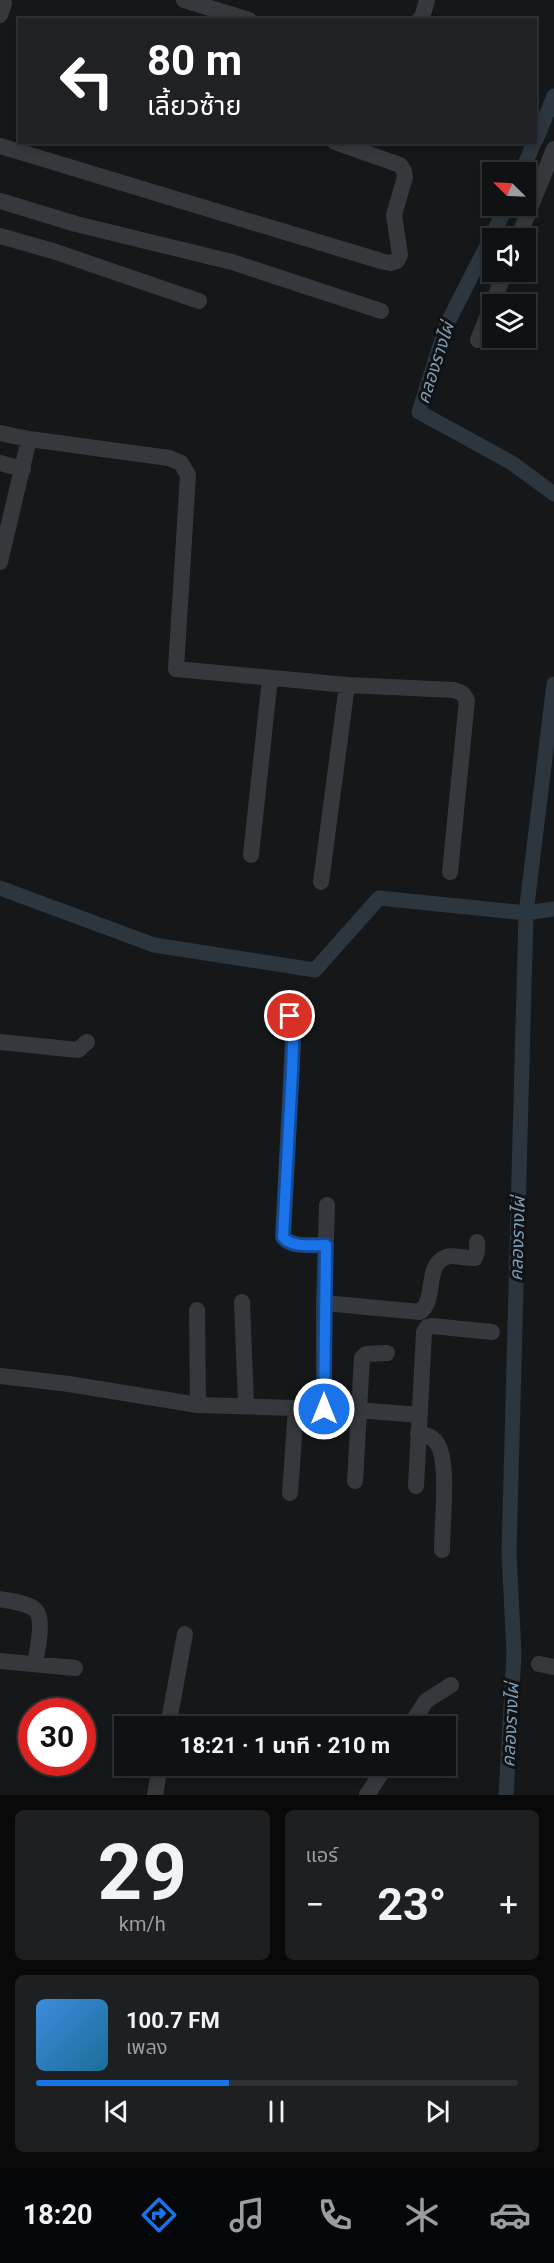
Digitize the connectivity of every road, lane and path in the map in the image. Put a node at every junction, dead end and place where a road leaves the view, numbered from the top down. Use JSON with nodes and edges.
{"nodes":[{"id":1,"x":184,"y":0,"type":"edge"},
{"id":2,"x":427,"y":0,"type":"edge"},
{"id":3,"x":242,"y":18,"type":"edge"},
{"id":4,"x":422,"y":18,"type":"edge"},
{"id":5,"x":341,"y":144,"type":"edge"},
{"id":6,"x":0,"y":146,"type":"edge"},
{"id":7,"x":554,"y":148,"type":"edge"},
{"id":8,"x":0,"y":201,"type":"edge"},
{"id":9,"x":522,"y":228,"type":"edge"},
{"id":10,"x":0,"y":236,"type":"edge"},
{"id":11,"x":501,"y":282,"type":"edge"},
{"id":12,"x":199,"y":301,"type":"dead end"},
{"id":13,"x":381,"y":311,"type":"dead end"},
{"id":14,"x":478,"y":340,"type":"dead end"},
{"id":15,"x":0,"y":433,"type":"edge"},
{"id":16,"x":29,"y":439,"type":"junction"},
{"id":17,"x":0,"y":463,"type":"edge"},
{"id":18,"x":23,"y":469,"type":"junction"},
{"id":19,"x":0,"y":562,"type":"edge"},
{"id":20,"x":270,"y":678,"type":"junction"},
{"id":21,"x":347,"y":685,"type":"junction"},
{"id":22,"x":251,"y":855,"type":"dead end"},
{"id":23,"x":450,"y":872,"type":"dead end"},
{"id":24,"x":321,"y":882,"type":"dead end"},
{"id":25,"x":278,"y":1002,"type":"dead end"},
{"id":26,"x":0,"y":1042,"type":"edge"},
{"id":27,"x":87,"y":1042,"type":"dead end"},
{"id":28,"x":327,"y":1205,"type":"dead end"},
{"id":29,"x":477,"y":1242,"type":"dead end"},
{"id":30,"x":326,"y":1245,"type":"junction"},
{"id":31,"x":242,"y":1302,"type":"dead end"},
{"id":32,"x":324,"y":1303,"type":"junction"},
{"id":33,"x":197,"y":1310,"type":"dead end"},
{"id":34,"x":492,"y":1332,"type":"dead end"},
{"id":35,"x":387,"y":1353,"type":"dead end"},
{"id":36,"x":0,"y":1376,"type":"edge"},
{"id":37,"x":198,"y":1405,"type":"junction"},
{"id":38,"x":246,"y":1405,"type":"junction"},
{"id":39,"x":296,"y":1408,"type":"junction"},
{"id":40,"x":324,"y":1409,"type":"junction"},
{"id":41,"x":357,"y":1410,"type":"junction"},
{"id":42,"x":419,"y":1414,"type":"junction"},
{"id":43,"x":418,"y":1432,"type":"junction"},
{"id":44,"x":355,"y":1481,"type":"dead end"},
{"id":45,"x":416,"y":1486,"type":"dead end"},
{"id":46,"x":290,"y":1493,"type":"dead end"},
{"id":47,"x":442,"y":1550,"type":"dead end"},
{"id":48,"x":0,"y":1599,"type":"edge"},
{"id":49,"x":185,"y":1634,"type":"dead end"},
{"id":50,"x":0,"y":1661,"type":"edge"},
{"id":51,"x":35,"y":1664,"type":"junction"},
{"id":52,"x":75,"y":1668,"type":"dead end"},
{"id":53,"x":451,"y":1685,"type":"dead end"},
{"id":54,"x":170,"y":1716,"type":"edge"},
{"id":55,"x":417,"y":1716,"type":"edge"},
{"id":56,"x":158,"y":1776,"type":"edge"},
{"id":57,"x":379,"y":1776,"type":"edge"},
{"id":58,"x":155,"y":1795,"type":"edge"},
{"id":59,"x":367,"y":1795,"type":"edge"}],
"edges":[{"from":1,"to":3,"type":"street"},
{"from":2,"to":4,"type":"street"},
{"from":5,"to":6,"type":"street"},
{"from":7,"to":9,"type":"street"},
{"from":8,"to":13,"type":"street"},
{"from":10,"to":12,"type":"street"},
{"from":11,"to":14,"type":"street"},
{"from":15,"to":16,"type":"street"},
{"from":16,"to":18,"type":"street"},
{"from":16,"to":20,"type":"street"},
{"from":17,"to":18,"type":"street"},
{"from":18,"to":19,"type":"street"},
{"from":20,"to":21,"type":"street"},
{"from":20,"to":22,"type":"street"},
{"from":21,"to":23,"type":"street"},
{"from":21,"to":24,"type":"street"},
{"from":25,"to":30,"type":"street"},
{"from":26,"to":27,"type":"street"},
{"from":28,"to":30,"type":"street"},
{"from":29,"to":32,"type":"street"},
{"from":30,"to":32,"type":"street"},
{"from":31,"to":38,"type":"street"},
{"from":32,"to":40,"type":"street"},
{"from":33,"to":37,"type":"street"},
{"from":34,"to":42,"type":"street"},
{"from":35,"to":41,"type":"street"},
{"from":36,"to":37,"type":"street"},
{"from":37,"to":38,"type":"street"},
{"from":38,"to":39,"type":"street"},
{"from":39,"to":40,"type":"street"},
{"from":39,"to":46,"type":"street"},
{"from":40,"to":41,"type":"street"},
{"from":41,"to":42,"type":"street"},
{"from":41,"to":44,"type":"street"},
{"from":42,"to":43,"type":"street"},
{"from":43,"to":45,"type":"street"},
{"from":43,"to":47,"type":"street"},
{"from":48,"to":51,"type":"street"},
{"from":49,"to":54,"type":"street"},
{"from":50,"to":51,"type":"street"},
{"from":51,"to":52,"type":"street"},
{"from":53,"to":55,"type":"street"},
{"from":56,"to":58,"type":"street"},
{"from":57,"to":59,"type":"street"}]}
